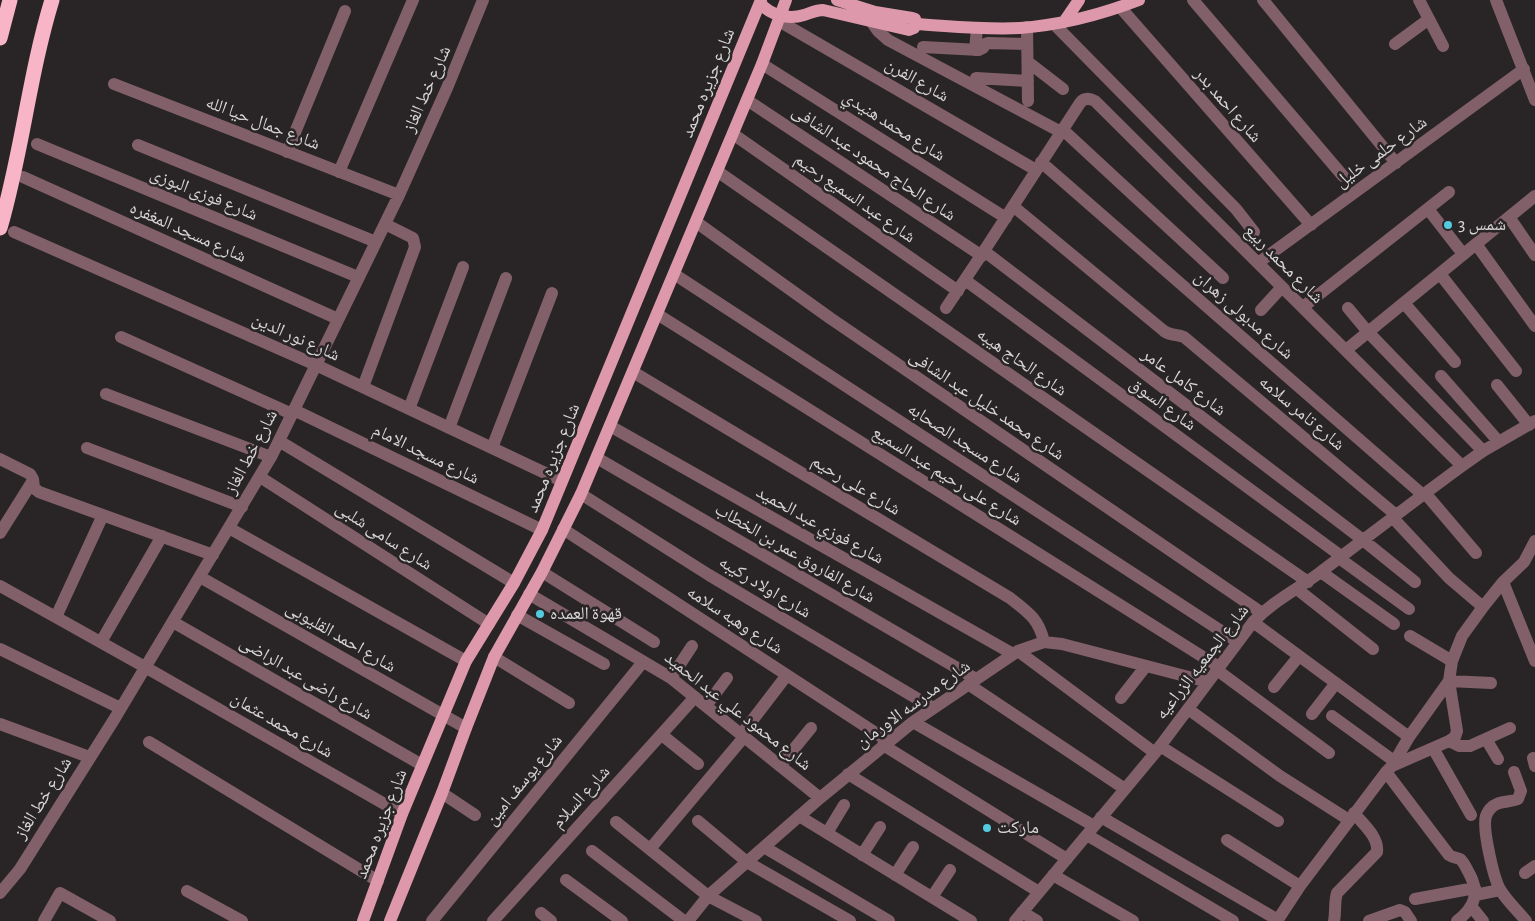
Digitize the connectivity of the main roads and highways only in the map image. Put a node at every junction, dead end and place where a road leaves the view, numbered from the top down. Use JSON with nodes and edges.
{"nodes":[{"id":1,"x":10,"y":0,"type":"edge"},
{"id":2,"x":52,"y":0,"type":"edge"},
{"id":3,"x":786,"y":0,"type":"edge"},
{"id":4,"x":837,"y":0,"type":"edge"},
{"id":5,"x":1079,"y":0,"type":"edge"},
{"id":6,"x":1139,"y":0,"type":"edge"},
{"id":7,"x":760,"y":1,"type":"edge"},
{"id":8,"x":780,"y":18,"type":"junction"},
{"id":9,"x":1059,"y":23,"type":"junction"},
{"id":10,"x":916,"y":24,"type":"junction"},
{"id":11,"x":0,"y":38,"type":"edge"},
{"id":12,"x":7,"y":230,"type":"edge"},
{"id":13,"x":646,"y":280,"type":"junction"},
{"id":14,"x":667,"y":288,"type":"junction"},
{"id":15,"x":363,"y":921,"type":"edge"},
{"id":16,"x":390,"y":921,"type":"edge"}],
"edges":[{"from":1,"to":11,"type":"highway"},
{"from":2,"to":12,"type":"highway"},
{"from":3,"to":8,"type":"main road","name":"شارع جزيره محمد"},
{"from":4,"to":10,"type":"main road"},
{"from":5,"to":9,"type":"main road"},
{"from":6,"to":9,"type":"main road"},
{"from":7,"to":8,"type":"main road"},
{"from":7,"to":13,"type":"main road","name":"شارع جزيره محمد"},
{"from":8,"to":10,"type":"main road"},
{"from":8,"to":14,"type":"main road","name":"شارع جزيره محمد"},
{"from":9,"to":10,"type":"main road"},
{"from":13,"to":14,"type":"main road"},
{"from":13,"to":15,"type":"main road","name":"شارع جزيره محمد"},
{"from":14,"to":16,"type":"main road","name":"شارع جزيره محمد"}]}
